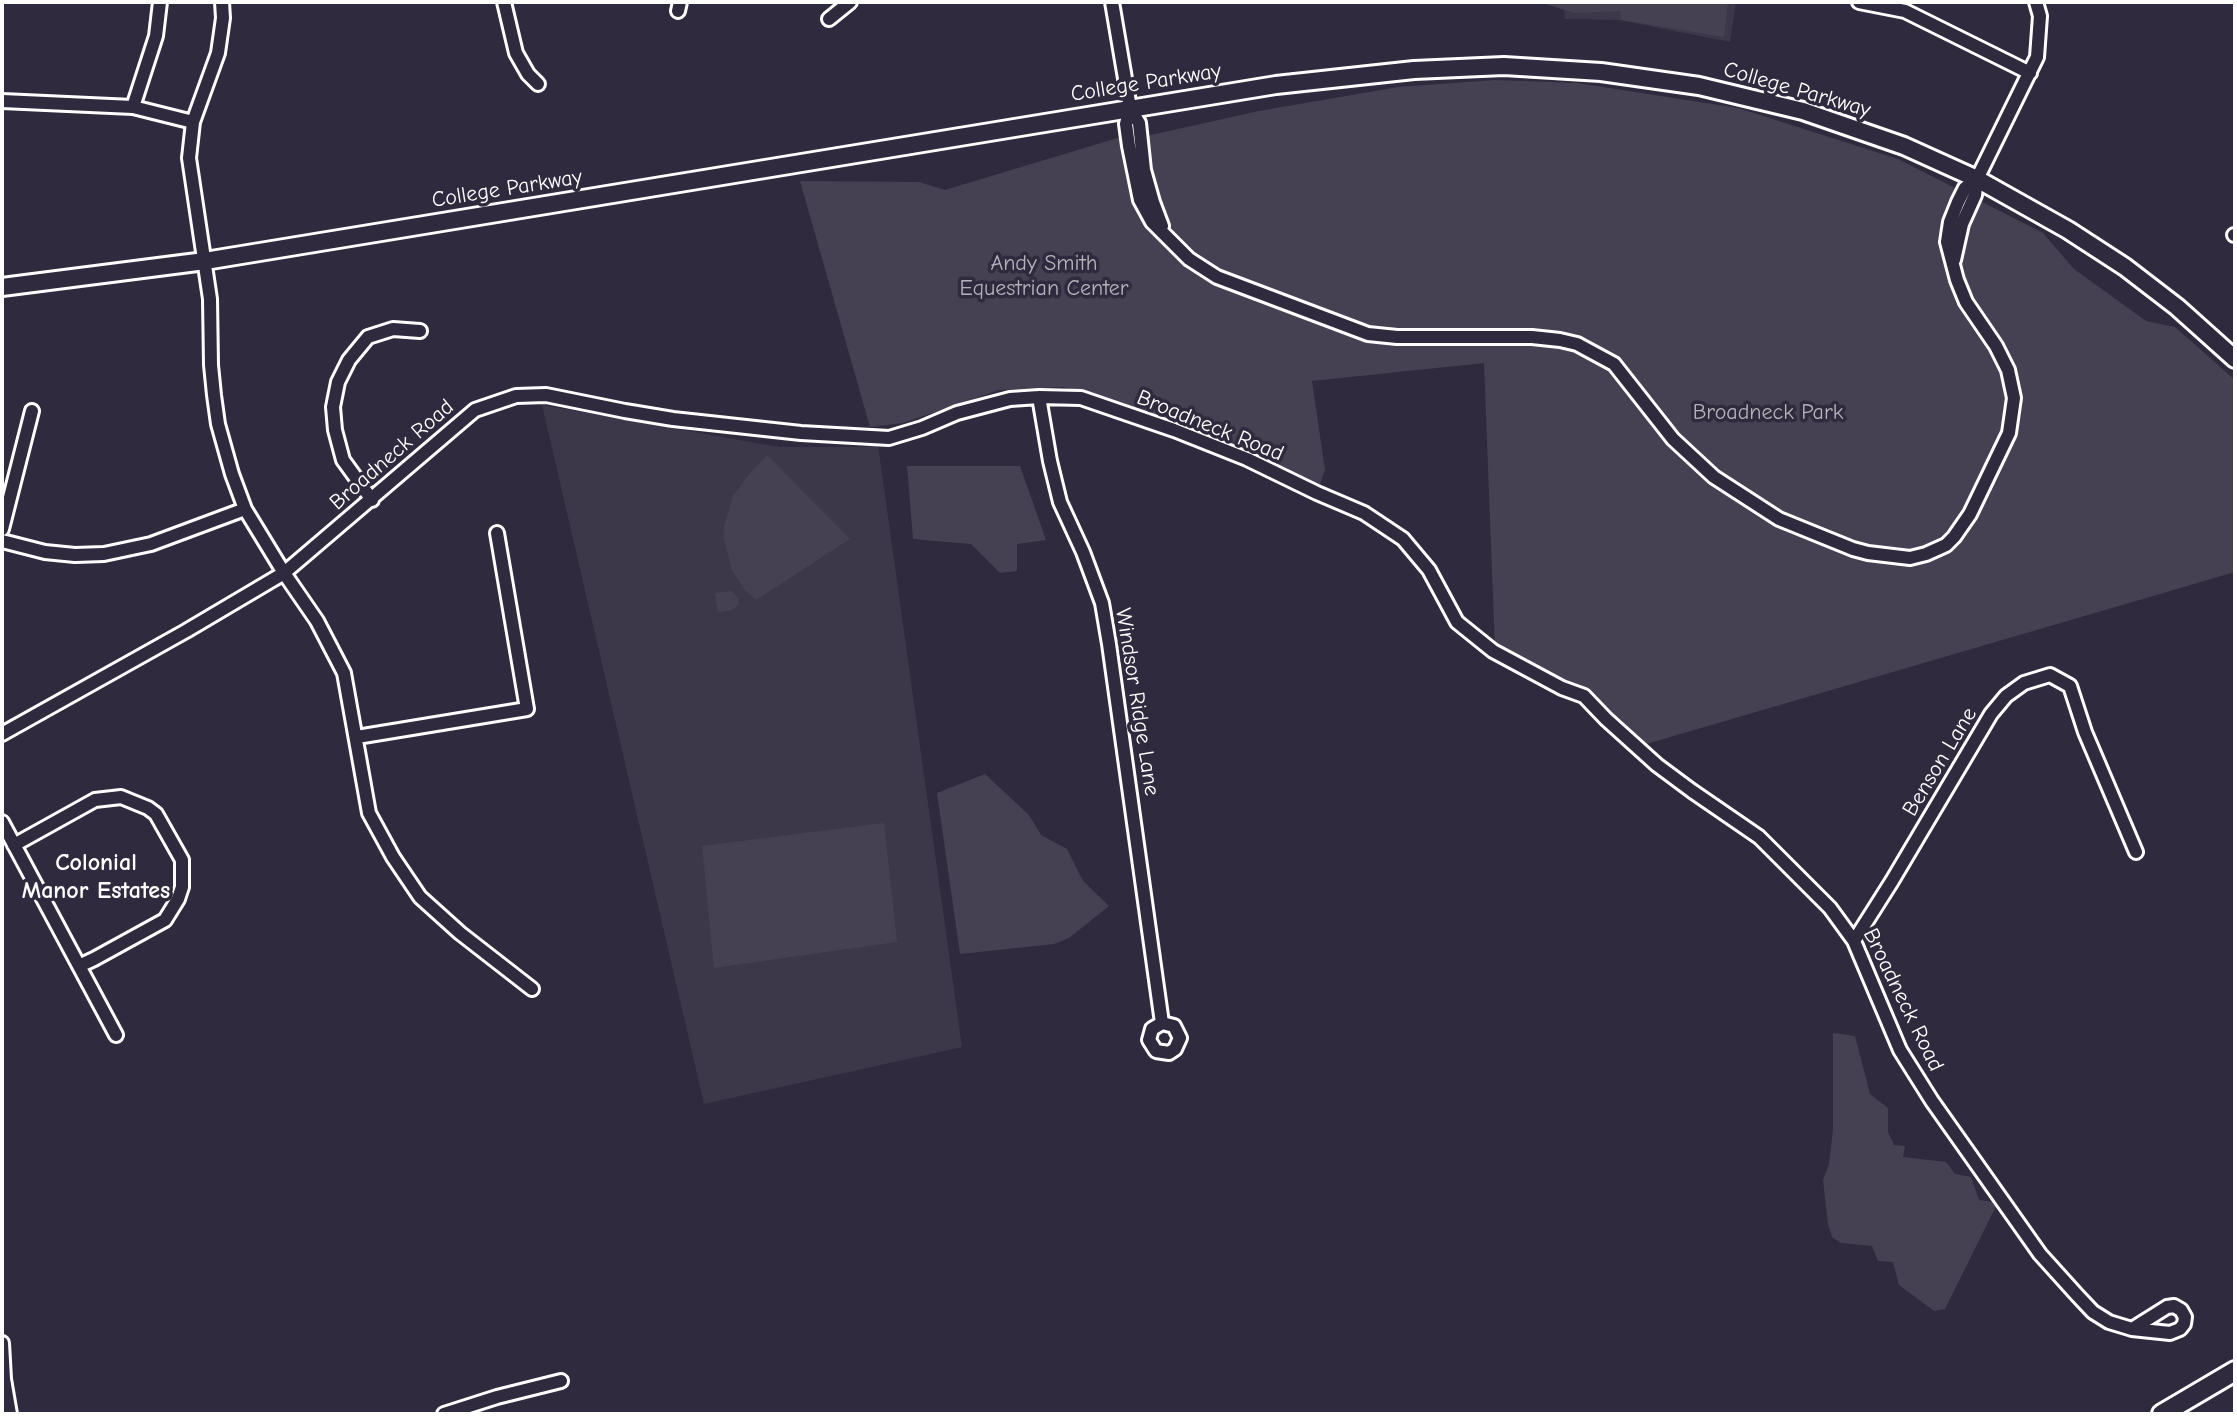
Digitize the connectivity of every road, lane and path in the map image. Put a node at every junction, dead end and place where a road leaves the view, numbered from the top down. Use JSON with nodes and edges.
{"nodes":[{"id":1,"x":160,"y":2,"type":"edge"},
{"id":2,"x":222,"y":2,"type":"edge"},
{"id":3,"x":504,"y":2,"type":"edge"},
{"id":4,"x":850,"y":2,"type":"edge"},
{"id":5,"x":1112,"y":2,"type":"edge"},
{"id":6,"x":1859,"y":2,"type":"edge"},
{"id":7,"x":2036,"y":2,"type":"edge"},
{"id":8,"x":829,"y":19,"type":"dead end"},
{"id":9,"x":2030,"y":73,"type":"junction"},
{"id":10,"x":538,"y":84,"type":"dead end"},
{"id":11,"x":2,"y":101,"type":"edge"},
{"id":12,"x":133,"y":107,"type":"junction"},
{"id":13,"x":1130,"y":108,"type":"junction"},
{"id":14,"x":193,"y":122,"type":"junction"},
{"id":15,"x":1977,"y":179,"type":"junction"},
{"id":16,"x":205,"y":261,"type":"junction"},
{"id":17,"x":2,"y":287,"type":"edge"},
{"id":18,"x":420,"y":331,"type":"dead end"},
{"id":19,"x":2235,"y":359,"type":"edge"},
{"id":20,"x":1039,"y":397,"type":"junction"},
{"id":21,"x":32,"y":411,"type":"dead end"},
{"id":22,"x":372,"y":500,"type":"junction"},
{"id":23,"x":245,"y":509,"type":"junction"},
{"id":24,"x":2,"y":529,"type":"edge"},
{"id":25,"x":497,"y":533,"type":"dead end"},
{"id":26,"x":2,"y":541,"type":"edge"},
{"id":27,"x":284,"y":573,"type":"junction"},
{"id":28,"x":2,"y":734,"type":"edge"},
{"id":29,"x":357,"y":737,"type":"junction"},
{"id":30,"x":2,"y":822,"type":"edge"},
{"id":31,"x":14,"y":845,"type":"junction"},
{"id":32,"x":2136,"y":852,"type":"dead end"},
{"id":33,"x":1854,"y":941,"type":"junction"},
{"id":34,"x":79,"y":966,"type":"junction"},
{"id":35,"x":532,"y":989,"type":"dead end"},
{"id":36,"x":1162,"y":1023,"type":"dead end"},
{"id":37,"x":116,"y":1035,"type":"dead end"},
{"id":38,"x":2132,"y":1329,"type":"dead end"},
{"id":39,"x":2,"y":1343,"type":"edge"},
{"id":40,"x":2235,"y":1371,"type":"edge"},
{"id":41,"x":561,"y":1381,"type":"dead end"},
{"id":42,"x":10,"y":1414,"type":"edge"},
{"id":43,"x":444,"y":1414,"type":"edge"},
{"id":44,"x":2162,"y":1414,"type":"edge"}],
"edges":[{"from":1,"to":12,"type":"street"},
{"from":2,"to":14,"type":"street"},
{"from":3,"to":10,"type":"street"},
{"from":4,"to":8,"type":"street"},
{"from":5,"to":13,"type":"street"},
{"from":6,"to":9,"type":"street"},
{"from":7,"to":9,"type":"street"},
{"from":9,"to":15,"type":"street"},
{"from":11,"to":12,"type":"street"},
{"from":12,"to":14,"type":"street"},
{"from":13,"to":15,"type":"main road","name":"College Parkway"},
{"from":13,"to":15,"type":"street"},
{"from":13,"to":16,"type":"main road","name":"College Parkway"},
{"from":14,"to":16,"type":"street"},
{"from":15,"to":19,"type":"main road","name":"College Parkway"},
{"from":16,"to":17,"type":"main road","name":"College Parkway"},
{"from":16,"to":23,"type":"street"},
{"from":18,"to":22,"type":"street"},
{"from":20,"to":22,"type":"street","name":"Broadneck Road"},
{"from":20,"to":33,"type":"street","name":"Broadneck Road"},
{"from":20,"to":36,"type":"street","name":"Windsor Ridge Lane"},
{"from":21,"to":24,"type":"street"},
{"from":22,"to":27,"type":"street","name":"Broadneck Road"},
{"from":23,"to":26,"type":"street"},
{"from":23,"to":27,"type":"street"},
{"from":25,"to":29,"type":"street"},
{"from":27,"to":28,"type":"street","name":"Broadneck Road"},
{"from":27,"to":29,"type":"street"},
{"from":29,"to":35,"type":"street"},
{"from":30,"to":31,"type":"street"},
{"from":31,"to":34,"type":"street"},
{"from":31,"to":34,"type":"street"},
{"from":32,"to":33,"type":"street","name":"Benson Lane"},
{"from":33,"to":38,"type":"street","name":"Broadneck Road"},
{"from":34,"to":37,"type":"street"},
{"from":39,"to":42,"type":"street"},
{"from":40,"to":44,"type":"highway"},
{"from":41,"to":43,"type":"street"}]}
